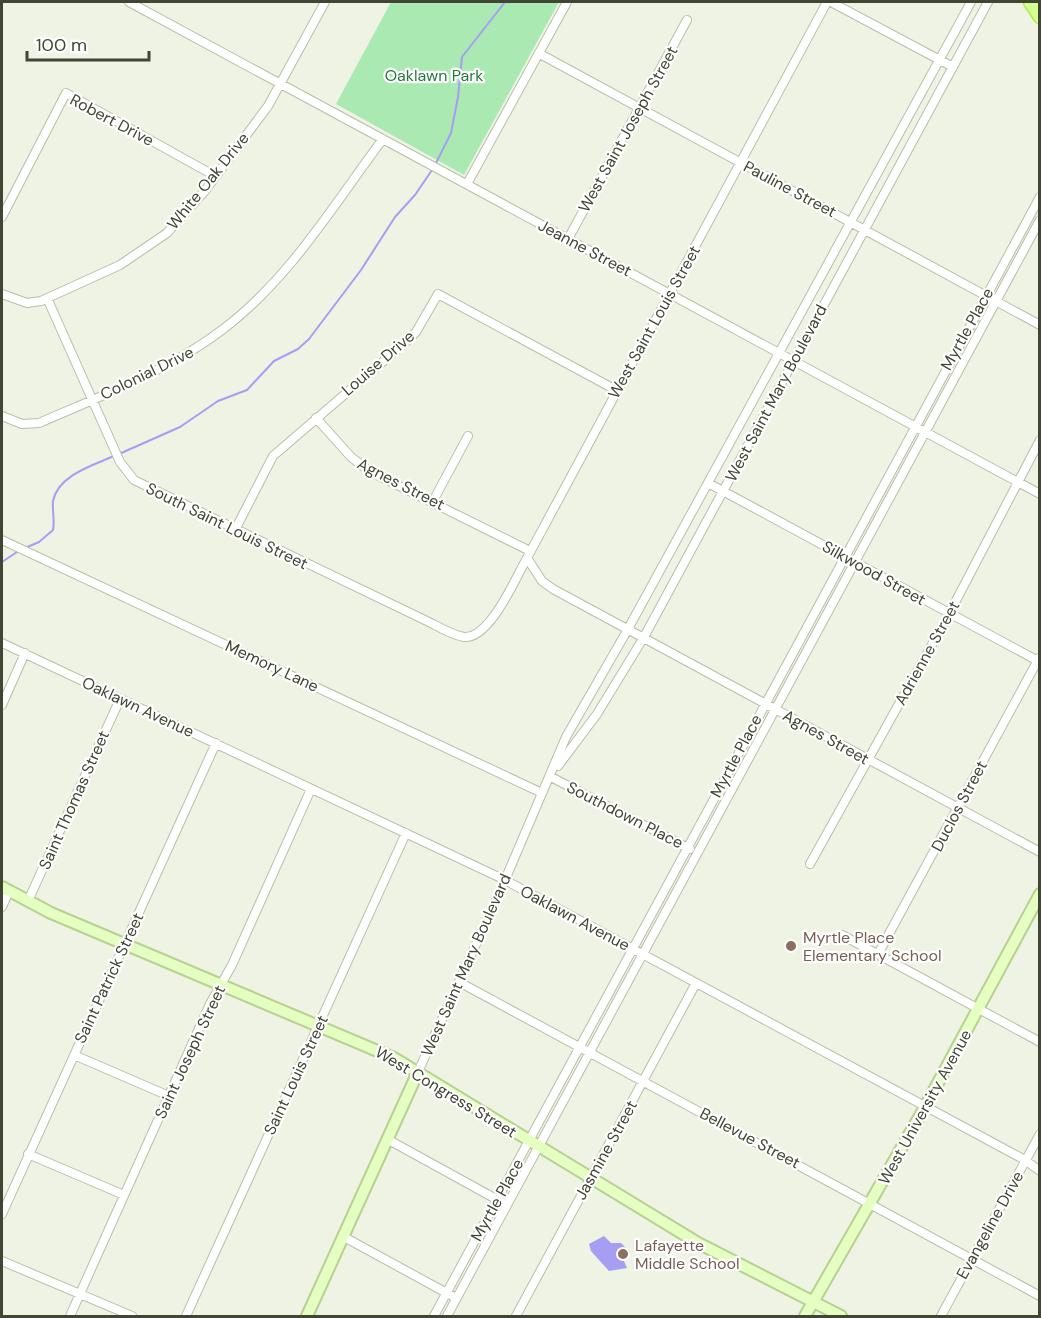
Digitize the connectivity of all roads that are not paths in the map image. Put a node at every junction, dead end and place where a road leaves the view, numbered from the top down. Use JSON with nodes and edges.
{"nodes":[{"id":1,"x":129,"y":2,"type":"edge"},
{"id":2,"x":325,"y":2,"type":"edge"},
{"id":3,"x":567,"y":2,"type":"edge"},
{"id":4,"x":829,"y":2,"type":"edge"},
{"id":5,"x":971,"y":2,"type":"edge"},
{"id":6,"x":988,"y":2,"type":"edge"},
{"id":7,"x":1030,"y":2,"type":"edge"},
{"id":8,"x":1040,"y":17,"type":"edge"},
{"id":9,"x":687,"y":20,"type":"dead end"},
{"id":10,"x":540,"y":54,"type":"junction"},
{"id":11,"x":938,"y":59,"type":"junction"},
{"id":12,"x":953,"y":67,"type":"junction"},
{"id":13,"x":280,"y":83,"type":"junction"},
{"id":14,"x":639,"y":108,"type":"junction"},
{"id":15,"x":383,"y":139,"type":"junction"},
{"id":16,"x":740,"y":163,"type":"junction"},
{"id":17,"x":215,"y":176,"type":"junction"},
{"id":18,"x":467,"y":184,"type":"junction"},
{"id":19,"x":1040,"y":197,"type":"edge"},
{"id":20,"x":2,"y":217,"type":"edge"},
{"id":21,"x":1040,"y":220,"type":"edge"},
{"id":22,"x":850,"y":222,"type":"junction"},
{"id":23,"x":864,"y":230,"type":"junction"},
{"id":24,"x":568,"y":239,"type":"junction"},
{"id":25,"x":2,"y":294,"type":"edge"},
{"id":26,"x":669,"y":294,"type":"junction"},
{"id":27,"x":986,"y":295,"type":"junction"},
{"id":28,"x":47,"y":298,"type":"junction"},
{"id":29,"x":996,"y":301,"type":"junction"},
{"id":30,"x":1040,"y":325,"type":"edge"},
{"id":31,"x":778,"y":353,"type":"junction"},
{"id":32,"x":792,"y":359,"type":"junction"},
{"id":33,"x":616,"y":390,"type":"junction"},
{"id":34,"x":92,"y":400,"type":"junction"},
{"id":35,"x":2,"y":416,"type":"edge"},
{"id":36,"x":316,"y":417,"type":"junction"},
{"id":37,"x":914,"y":426,"type":"junction"},
{"id":38,"x":925,"y":432,"type":"junction"},
{"id":39,"x":468,"y":436,"type":"dead end"},
{"id":40,"x":1040,"y":440,"type":"edge"},
{"id":41,"x":1017,"y":482,"type":"junction"},
{"id":42,"x":708,"y":483,"type":"junction"},
{"id":43,"x":724,"y":491,"type":"junction"},
{"id":44,"x":1040,"y":494,"type":"edge"},
{"id":45,"x":433,"y":501,"type":"junction"},
{"id":46,"x":235,"y":530,"type":"junction"},
{"id":47,"x":2,"y":540,"type":"edge"},
{"id":48,"x":528,"y":555,"type":"junction"},
{"id":49,"x":845,"y":557,"type":"junction"},
{"id":50,"x":855,"y":562,"type":"junction"},
{"id":51,"x":949,"y":614,"type":"junction"},
{"id":52,"x":628,"y":629,"type":"junction"},
{"id":53,"x":473,"y":636,"type":"joint"},
{"id":54,"x":644,"y":637,"type":"junction"},
{"id":55,"x":2,"y":643,"type":"edge"},
{"id":56,"x":25,"y":653,"type":"junction"},
{"id":57,"x":1039,"y":660,"type":"edge"},
{"id":58,"x":120,"y":699,"type":"junction"},
{"id":59,"x":764,"y":703,"type":"junction"},
{"id":60,"x":2,"y":705,"type":"edge"},
{"id":61,"x":775,"y":709,"type":"junction"},
{"id":62,"x":216,"y":743,"type":"junction"},
{"id":63,"x":868,"y":760,"type":"junction"},
{"id":64,"x":550,"y":777,"type":"junction"},
{"id":65,"x":311,"y":789,"type":"junction"},
{"id":66,"x":542,"y":793,"type":"junction"},
{"id":67,"x":958,"y":808,"type":"junction"},
{"id":68,"x":406,"y":833,"type":"junction"},
{"id":69,"x":687,"y":848,"type":"junction"},
{"id":70,"x":1040,"y":852,"type":"edge"},
{"id":71,"x":698,"y":854,"type":"junction"},
{"id":72,"x":810,"y":864,"type":"dead end"},
{"id":73,"x":505,"y":880,"type":"junction"},
{"id":74,"x":5,"y":889,"type":"edge"},
{"id":75,"x":1040,"y":894,"type":"edge"},
{"id":76,"x":28,"y":901,"type":"junction"},
{"id":77,"x":2,"y":907,"type":"edge"},
{"id":78,"x":842,"y":934,"type":"dead end"},
{"id":79,"x":125,"y":944,"type":"junction"},
{"id":80,"x":633,"y":949,"type":"junction"},
{"id":81,"x":642,"y":954,"type":"junction"},
{"id":82,"x":878,"y":954,"type":"junction"},
{"id":83,"x":459,"y":982,"type":"junction"},
{"id":84,"x":696,"y":983,"type":"junction"},
{"id":85,"x":221,"y":985,"type":"junction"},
{"id":86,"x":979,"y":1008,"type":"junction"},
{"id":87,"x":318,"y":1026,"type":"junction"},
{"id":88,"x":1040,"y":1042,"type":"edge"},
{"id":89,"x":580,"y":1047,"type":"junction"},
{"id":90,"x":590,"y":1052,"type":"junction"},
{"id":91,"x":74,"y":1055,"type":"junction"},
{"id":92,"x":418,"y":1072,"type":"junction"},
{"id":93,"x":644,"y":1081,"type":"junction"},
{"id":94,"x":169,"y":1096,"type":"junction"},
{"id":95,"x":925,"y":1107,"type":"junction"},
{"id":96,"x":1040,"y":1134,"type":"edge"},
{"id":97,"x":387,"y":1139,"type":"junction"},
{"id":98,"x":533,"y":1145,"type":"junction"},
{"id":99,"x":28,"y":1154,"type":"junction"},
{"id":100,"x":1025,"y":1160,"type":"junction"},
{"id":101,"x":1040,"y":1171,"type":"edge"},
{"id":102,"x":590,"y":1179,"type":"junction"},
{"id":103,"x":124,"y":1195,"type":"junction"},
{"id":104,"x":496,"y":1199,"type":"junction"},
{"id":105,"x":871,"y":1203,"type":"junction"},
{"id":106,"x":507,"y":1205,"type":"junction"},
{"id":107,"x":2,"y":1214,"type":"edge"},
{"id":108,"x":344,"y":1237,"type":"junction"},
{"id":109,"x":972,"y":1257,"type":"junction"},
{"id":110,"x":2,"y":1261,"type":"edge"},
{"id":111,"x":447,"y":1293,"type":"junction"},
{"id":112,"x":80,"y":1294,"type":"junction"},
{"id":113,"x":1040,"y":1296,"type":"edge"},
{"id":114,"x":456,"y":1298,"type":"junction"},
{"id":115,"x":812,"y":1302,"type":"junction"},
{"id":116,"x":70,"y":1317,"type":"edge"},
{"id":117,"x":132,"y":1317,"type":"edge"},
{"id":118,"x":186,"y":1317,"type":"edge"},
{"id":119,"x":307,"y":1317,"type":"edge"},
{"id":120,"x":434,"y":1317,"type":"edge"},
{"id":121,"x":447,"y":1317,"type":"edge"},
{"id":122,"x":516,"y":1317,"type":"edge"},
{"id":123,"x":805,"y":1317,"type":"edge"},
{"id":124,"x":841,"y":1317,"type":"edge"},
{"id":125,"x":941,"y":1317,"type":"edge"}],
"edges":[{"from":1,"to":13,"type":"street","name":"Jeanne Street"},
{"from":2,"to":13,"type":"street","name":"White Oak Drive"},
{"from":3,"to":10,"type":"street"},
{"from":4,"to":11,"type":"street"},
{"from":4,"to":16,"type":"street","name":"West Saint Louis Street"},
{"from":5,"to":11,"type":"street","name":"West Saint Mary Boulevard"},
{"from":6,"to":12,"type":"street","name":"West Saint Mary Boulevard"},
{"from":7,"to":8,"type":"main road"},
{"from":9,"to":14,"type":"street","name":"West Saint Joseph Street"},
{"from":10,"to":14,"type":"street","name":"Pauline Street"},
{"from":10,"to":18,"type":"street"},
{"from":11,"to":12,"type":"street"},
{"from":11,"to":22,"type":"street","name":"West Saint Mary Boulevard"},
{"from":12,"to":23,"type":"street","name":"West Saint Mary Boulevard"},
{"from":13,"to":15,"type":"street","name":"Jeanne Street"},
{"from":13,"to":17,"type":"street","name":"White Oak Drive"},
{"from":14,"to":16,"type":"street","name":"Pauline Street"},
{"from":14,"to":24,"type":"street","name":"West Saint Joseph Street"},
{"from":15,"to":18,"type":"street","name":"Jeanne Street"},
{"from":15,"to":34,"type":"street","name":"Colonial Drive"},
{"from":16,"to":22,"type":"street","name":"Pauline Street"},
{"from":16,"to":26,"type":"street","name":"West Saint Louis Street"},
{"from":17,"to":20,"type":"street","name":"Robert Drive"},
{"from":17,"to":28,"type":"street","name":"White Oak Drive"},
{"from":18,"to":24,"type":"street","name":"Jeanne Street"},
{"from":19,"to":27,"type":"street","name":"Myrtle Place"},
{"from":21,"to":29,"type":"street","name":"Myrtle Place"},
{"from":22,"to":23,"type":"street","name":"Pauline Street"},
{"from":22,"to":31,"type":"street","name":"West Saint Mary Boulevard"},
{"from":23,"to":27,"type":"street","name":"Pauline Street"},
{"from":23,"to":32,"type":"street","name":"West Saint Mary Boulevard"},
{"from":24,"to":26,"type":"street","name":"Jeanne Street"},
{"from":25,"to":28,"type":"street","name":"White Oak Drive"},
{"from":26,"to":31,"type":"street","name":"Jeanne Street"},
{"from":26,"to":33,"type":"street","name":"West Saint Louis Street"},
{"from":27,"to":29,"type":"street","name":"Pauline Street"},
{"from":27,"to":37,"type":"street","name":"Myrtle Place"},
{"from":28,"to":34,"type":"street","name":"South Saint Louis Street"},
{"from":29,"to":30,"type":"street","name":"Pauline Street"},
{"from":29,"to":38,"type":"street","name":"Myrtle Place"},
{"from":31,"to":32,"type":"street","name":"Jeanne Street"},
{"from":31,"to":42,"type":"street","name":"West Saint Mary Boulevard"},
{"from":32,"to":37,"type":"street","name":"Jeanne Street"},
{"from":32,"to":43,"type":"street","name":"West Saint Mary Boulevard"},
{"from":33,"to":36,"type":"street","name":"Louise Drive"},
{"from":33,"to":48,"type":"street","name":"West Saint Louis Street"},
{"from":34,"to":35,"type":"street","name":"Colonial Drive"},
{"from":34,"to":46,"type":"street","name":"South Saint Louis Street"},
{"from":36,"to":45,"type":"street","name":"Agnes Street"},
{"from":36,"to":46,"type":"street","name":"Louise Drive"},
{"from":37,"to":38,"type":"street","name":"Jeanne Street"},
{"from":37,"to":49,"type":"street","name":"Myrtle Place"},
{"from":38,"to":41,"type":"street","name":"Jeanne Street"},
{"from":38,"to":50,"type":"street","name":"Myrtle Place"},
{"from":39,"to":45,"type":"street"},
{"from":40,"to":41,"type":"street","name":"Adrienne Street"},
{"from":41,"to":44,"type":"street","name":"Jeanne Street"},
{"from":41,"to":51,"type":"street","name":"Adrienne Street"},
{"from":42,"to":43,"type":"street","name":"Silkwood Street"},
{"from":42,"to":52,"type":"street","name":"West Saint Mary Boulevard"},
{"from":43,"to":49,"type":"street","name":"Silkwood Street"},
{"from":43,"to":54,"type":"street","name":"West Saint Mary Boulevard"},
{"from":45,"to":48,"type":"street","name":"Agnes Street"},
{"from":46,"to":53,"type":"street","name":"South Saint Louis Street"},
{"from":47,"to":66,"type":"street","name":"Memory Lane"},
{"from":48,"to":52,"type":"street","name":"Agnes Street"},
{"from":48,"to":53,"type":"street","name":"West Saint Louis Street"},
{"from":49,"to":50,"type":"street","name":"Silkwood Street"},
{"from":49,"to":59,"type":"street","name":"Myrtle Place"},
{"from":50,"to":51,"type":"street","name":"Silkwood Street"},
{"from":50,"to":61,"type":"street","name":"Myrtle Place"},
{"from":51,"to":57,"type":"street","name":"Silkwood Street"},
{"from":51,"to":63,"type":"street","name":"Adrienne Street"},
{"from":52,"to":54,"type":"street","name":"Agnes Street"},
{"from":52,"to":64,"type":"street","name":"West Saint Mary Boulevard"},
{"from":54,"to":59,"type":"street","name":"Agnes Street"},
{"from":54,"to":64,"type":"street","name":"West Saint Mary Boulevard"},
{"from":55,"to":56,"type":"street","name":"Oaklawn Avenue"},
{"from":56,"to":58,"type":"street","name":"Oaklawn Avenue"},
{"from":56,"to":60,"type":"street"},
{"from":57,"to":67,"type":"street","name":"Duclos Street"},
{"from":58,"to":62,"type":"street","name":"Oaklawn Avenue"},
{"from":58,"to":76,"type":"street","name":"Saint Thomas Street"},
{"from":59,"to":61,"type":"street","name":"Agnes Street"},
{"from":59,"to":69,"type":"street","name":"Myrtle Place"},
{"from":61,"to":63,"type":"street","name":"Agnes Street"},
{"from":61,"to":71,"type":"street","name":"Myrtle Place"},
{"from":62,"to":65,"type":"street","name":"Oaklawn Avenue"},
{"from":62,"to":79,"type":"street","name":"Saint Patrick Street"},
{"from":63,"to":67,"type":"street","name":"Agnes Street"},
{"from":63,"to":72,"type":"street","name":"Adrienne Street"},
{"from":64,"to":66,"type":"street","name":"West Saint Mary Boulevard"},
{"from":64,"to":69,"type":"street","name":"Southdown Place"},
{"from":65,"to":68,"type":"street","name":"Oaklawn Avenue"},
{"from":65,"to":85,"type":"street","name":"Saint Joseph Street"},
{"from":66,"to":73,"type":"street","name":"West Saint Mary Boulevard"},
{"from":67,"to":70,"type":"street","name":"Agnes Street"},
{"from":67,"to":82,"type":"street","name":"Duclos Street"},
{"from":68,"to":73,"type":"street","name":"Oaklawn Avenue"},
{"from":68,"to":87,"type":"street","name":"Saint Louis Street"},
{"from":69,"to":71,"type":"street","name":"Southdown Place"},
{"from":69,"to":80,"type":"street","name":"Myrtle Place"},
{"from":71,"to":81,"type":"street","name":"Myrtle Place"},
{"from":73,"to":80,"type":"street","name":"Oaklawn Avenue"},
{"from":73,"to":83,"type":"street","name":"West Saint Mary Boulevard"},
{"from":74,"to":76,"type":"main road","name":"West Congress Street"},
{"from":74,"to":77,"type":"street"},
{"from":75,"to":86,"type":"main road","name":"West University Avenue"},
{"from":76,"to":79,"type":"main road","name":"West Congress Street"},
{"from":78,"to":82,"type":"street"},
{"from":79,"to":85,"type":"main road","name":"West Congress Street"},
{"from":79,"to":91,"type":"street","name":"Saint Patrick Street"},
{"from":80,"to":81,"type":"street","name":"Oaklawn Avenue"},
{"from":80,"to":89,"type":"street","name":"Myrtle Place"},
{"from":81,"to":84,"type":"street","name":"Oaklawn Avenue"},
{"from":81,"to":90,"type":"street","name":"Myrtle Place"},
{"from":82,"to":86,"type":"street"},
{"from":83,"to":89,"type":"street","name":"Bellevue Street"},
{"from":83,"to":92,"type":"street","name":"West Saint Mary Boulevard"},
{"from":84,"to":93,"type":"street","name":"Jasmine Street"},
{"from":84,"to":95,"type":"street","name":"Oaklawn Avenue"},
{"from":85,"to":87,"type":"main road","name":"West Congress Street"},
{"from":85,"to":94,"type":"street","name":"Saint Joseph Street"},
{"from":86,"to":88,"type":"street"},
{"from":86,"to":95,"type":"main road","name":"West University Avenue"},
{"from":87,"to":92,"type":"main road","name":"West Congress Street"},
{"from":87,"to":118,"type":"street","name":"Saint Louis Street"},
{"from":89,"to":90,"type":"street","name":"Bellevue Street"},
{"from":89,"to":98,"type":"street","name":"Myrtle Place"},
{"from":90,"to":93,"type":"street","name":"Bellevue Street"},
{"from":90,"to":98,"type":"street","name":"Myrtle Place"},
{"from":91,"to":94,"type":"street"},
{"from":91,"to":99,"type":"street","name":"Saint Patrick Street"},
{"from":92,"to":97,"type":"main road","name":"West Saint Mary Boulevard"},
{"from":92,"to":98,"type":"main road","name":"West Congress Street"},
{"from":93,"to":102,"type":"street","name":"Jasmine Street"},
{"from":93,"to":105,"type":"street","name":"Bellevue Street"},
{"from":94,"to":103,"type":"street","name":"Saint Joseph Street"},
{"from":95,"to":100,"type":"street","name":"Oaklawn Avenue"},
{"from":95,"to":105,"type":"main road","name":"West University Avenue"},
{"from":96,"to":100,"type":"street","name":"Evangeline Drive"},
{"from":97,"to":104,"type":"street"},
{"from":97,"to":108,"type":"main road","name":"West Saint Mary Boulevard"},
{"from":98,"to":102,"type":"main road","name":"West Congress Street"},
{"from":98,"to":104,"type":"street","name":"Myrtle Place"},
{"from":98,"to":106,"type":"street","name":"Myrtle Place"},
{"from":99,"to":103,"type":"street"},
{"from":99,"to":107,"type":"street","name":"Saint Patrick Street"},
{"from":100,"to":101,"type":"street","name":"Oaklawn Avenue"},
{"from":100,"to":109,"type":"street","name":"Evangeline Drive"},
{"from":102,"to":115,"type":"main road","name":"West Congress Street"},
{"from":102,"to":122,"type":"street","name":"Jasmine Street"},
{"from":103,"to":112,"type":"street","name":"Saint Joseph Street"},
{"from":104,"to":106,"type":"street"},
{"from":104,"to":111,"type":"street","name":"Myrtle Place"},
{"from":105,"to":109,"type":"street","name":"Bellevue Street"},
{"from":105,"to":115,"type":"main road","name":"West University Avenue"},
{"from":106,"to":114,"type":"street","name":"Myrtle Place"},
{"from":108,"to":111,"type":"street"},
{"from":108,"to":119,"type":"main road","name":"West Saint Mary Boulevard"},
{"from":109,"to":113,"type":"street","name":"Bellevue Street"},
{"from":109,"to":125,"type":"street","name":"Evangeline Drive"},
{"from":110,"to":112,"type":"street"},
{"from":111,"to":114,"type":"street"},
{"from":111,"to":120,"type":"street","name":"Myrtle Place"},
{"from":112,"to":116,"type":"street","name":"Saint Joseph Street"},
{"from":112,"to":117,"type":"street"},
{"from":114,"to":121,"type":"street","name":"Myrtle Place"},
{"from":115,"to":123,"type":"main road","name":"West University Avenue"},
{"from":115,"to":124,"type":"main road","name":"West Congress Street"}]}
